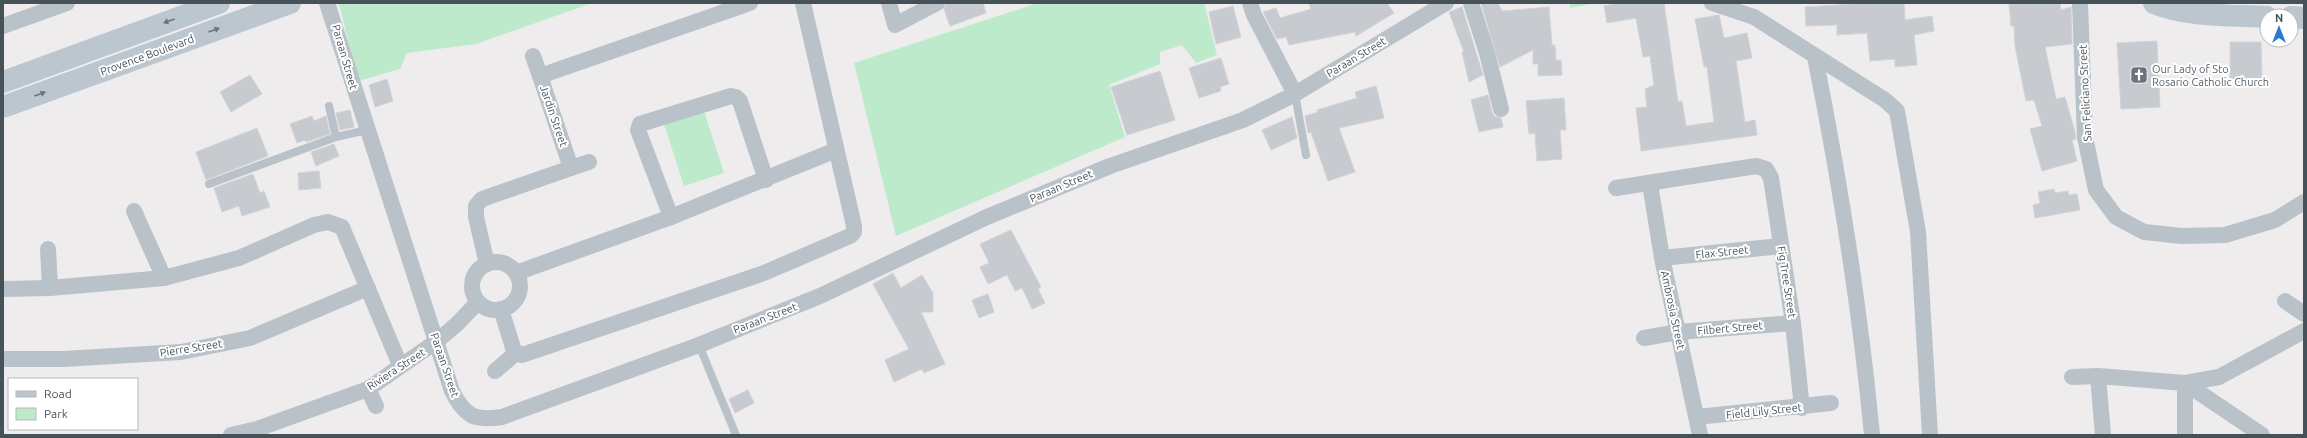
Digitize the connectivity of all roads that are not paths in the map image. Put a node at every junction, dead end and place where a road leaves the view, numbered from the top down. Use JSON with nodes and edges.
{"nodes":[{"id":1,"x":67,"y":3,"type":"edge"},
{"id":2,"x":219,"y":3,"type":"edge"},
{"id":3,"x":327,"y":3,"type":"edge"},
{"id":4,"x":750,"y":3,"type":"edge"},
{"id":5,"x":803,"y":3,"type":"edge"},
{"id":6,"x":889,"y":3,"type":"edge"},
{"id":7,"x":937,"y":3,"type":"edge"},
{"id":8,"x":1250,"y":3,"type":"edge"},
{"id":9,"x":1446,"y":3,"type":"edge"},
{"id":10,"x":1471,"y":3,"type":"edge"},
{"id":11,"x":1712,"y":3,"type":"edge"},
{"id":12,"x":2080,"y":3,"type":"edge"},
{"id":13,"x":2154,"y":3,"type":"edge"},
{"id":14,"x":280,"y":5,"type":"edge"},
{"id":15,"x":2259,"y":16,"type":"edge"},
{"id":16,"x":3,"y":26,"type":"edge"},
{"id":17,"x":533,"y":56,"type":"dead end"},
{"id":18,"x":1815,"y":57,"type":"junction"},
{"id":19,"x":540,"y":76,"type":"junction"},
{"id":20,"x":3,"y":82,"type":"edge"},
{"id":21,"x":1295,"y":94,"type":"junction"},
{"id":22,"x":329,"y":106,"type":"dead end"},
{"id":23,"x":3,"y":107,"type":"edge"},
{"id":24,"x":1501,"y":109,"type":"dead end"},
{"id":25,"x":367,"y":130,"type":"junction"},
{"id":26,"x":336,"y":137,"type":"junction"},
{"id":27,"x":836,"y":150,"type":"junction"},
{"id":28,"x":1306,"y":154,"type":"dead end"},
{"id":29,"x":589,"y":162,"type":"dead end"},
{"id":30,"x":571,"y":168,"type":"junction"},
{"id":31,"x":766,"y":180,"type":"junction"},
{"id":32,"x":209,"y":184,"type":"dead end"},
{"id":33,"x":1650,"y":184,"type":"junction"},
{"id":34,"x":1616,"y":188,"type":"dead end"},
{"id":35,"x":2304,"y":202,"type":"edge"},
{"id":36,"x":134,"y":211,"type":"dead end"},
{"id":37,"x":671,"y":217,"type":"junction"},
{"id":38,"x":1781,"y":246,"type":"junction"},
{"id":39,"x":48,"y":249,"type":"dead end"},
{"id":40,"x":1662,"y":258,"type":"junction"},
{"id":41,"x":487,"y":264,"type":"junction"},
{"id":42,"x":516,"y":273,"type":"junction"},
{"id":43,"x":164,"y":278,"type":"junction"},
{"id":44,"x":50,"y":288,"type":"junction"},
{"id":45,"x":368,"y":288,"type":"junction"},
{"id":46,"x":3,"y":289,"type":"edge"},
{"id":47,"x":2285,"y":301,"type":"dead end"},
{"id":48,"x":478,"y":302,"type":"junction"},
{"id":49,"x":501,"y":309,"type":"junction"},
{"id":50,"x":2304,"y":314,"type":"edge"},
{"id":51,"x":1793,"y":323,"type":"junction"},
{"id":52,"x":2304,"y":331,"type":"edge"},
{"id":53,"x":1678,"y":332,"type":"junction"},
{"id":54,"x":1644,"y":338,"type":"dead end"},
{"id":55,"x":437,"y":341,"type":"junction"},
{"id":56,"x":699,"y":345,"type":"junction"},
{"id":57,"x":516,"y":353,"type":"junction"},
{"id":58,"x":3,"y":359,"type":"edge"},
{"id":59,"x":400,"y":365,"type":"junction"},
{"id":60,"x":495,"y":371,"type":"dead end"},
{"id":61,"x":2098,"y":376,"type":"junction"},
{"id":62,"x":2072,"y":377,"type":"dead end"},
{"id":63,"x":2186,"y":383,"type":"junction"},
{"id":64,"x":368,"y":389,"type":"junction"},
{"id":65,"x":1831,"y":403,"type":"dead end"},
{"id":66,"x":376,"y":406,"type":"dead end"},
{"id":67,"x":1802,"y":408,"type":"junction"},
{"id":68,"x":1697,"y":417,"type":"junction"},
{"id":69,"x":231,"y":435,"type":"edge"},
{"id":70,"x":736,"y":435,"type":"edge"},
{"id":71,"x":1700,"y":435,"type":"edge"},
{"id":72,"x":1872,"y":435,"type":"edge"},
{"id":73,"x":1930,"y":435,"type":"edge"},
{"id":74,"x":2103,"y":435,"type":"edge"},
{"id":75,"x":2185,"y":435,"type":"edge"},
{"id":76,"x":2262,"y":435,"type":"edge"}],
"edges":[{"from":1,"to":16,"type":"street"},
{"from":2,"to":20,"type":"street","one_way":true},
{"from":3,"to":25,"type":"street","name":"Paraan Street"},
{"from":4,"to":19,"type":"street","name":"Jardin Street"},
{"from":5,"to":27,"type":"street"},
{"from":6,"to":7,"type":"street"},
{"from":8,"to":21,"type":"street"},
{"from":9,"to":21,"type":"street","name":"Paraan Street"},
{"from":10,"to":24,"type":"street"},
{"from":11,"to":18,"type":"street"},
{"from":12,"to":35,"type":"street","name":"San Feliciano Street"},
{"from":13,"to":15,"type":"street"},
{"from":23,"to":14,"type":"street","name":"Provence Boulevard","one_way":true},
{"from":17,"to":19,"type":"street"},
{"from":18,"to":72,"type":"street"},
{"from":18,"to":73,"type":"street"},
{"from":19,"to":30,"type":"street","name":"Jardin Street"},
{"from":21,"to":28,"type":"lane"},
{"from":21,"to":56,"type":"street","name":"Paraan Street"},
{"from":22,"to":26,"type":"lane"},
{"from":25,"to":26,"type":"lane"},
{"from":25,"to":55,"type":"street","name":"Paraan Street"},
{"from":26,"to":32,"type":"lane"},
{"from":27,"to":31,"type":"street"},
{"from":27,"to":57,"type":"street"},
{"from":29,"to":30,"type":"street"},
{"from":30,"to":41,"type":"street"},
{"from":31,"to":37,"type":"street"},
{"from":31,"to":37,"type":"street"},
{"from":33,"to":34,"type":"street"},
{"from":33,"to":38,"type":"street","name":"Fig Tree Street"},
{"from":33,"to":40,"type":"street","name":"Ambrosia Street"},
{"from":36,"to":43,"type":"street"},
{"from":37,"to":42,"type":"street"},
{"from":38,"to":40,"type":"street","name":"Flax Street"},
{"from":38,"to":51,"type":"street","name":"Fig Tree Street"},
{"from":39,"to":44,"type":"street"},
{"from":40,"to":53,"type":"street","name":"Ambrosia Street"},
{"from":41,"to":42,"type":"street"},
{"from":41,"to":48,"type":"street"},
{"from":42,"to":49,"type":"street"},
{"from":43,"to":44,"type":"street"},
{"from":43,"to":45,"type":"street"},
{"from":44,"to":46,"type":"street"},
{"from":45,"to":58,"type":"street","name":"Pierre Street"},
{"from":45,"to":59,"type":"street"},
{"from":47,"to":50,"type":"street"},
{"from":48,"to":49,"type":"street"},
{"from":48,"to":55,"type":"street","name":"Riviera Street"},
{"from":49,"to":57,"type":"street"},
{"from":51,"to":53,"type":"street","name":"Filbert Street"},
{"from":51,"to":67,"type":"street","name":"Fig Tree Street"},
{"from":52,"to":63,"type":"street"},
{"from":53,"to":54,"type":"street","name":"Filbert Street"},
{"from":53,"to":68,"type":"street","name":"Ambrosia Street"},
{"from":55,"to":56,"type":"street","name":"Paraan Street"},
{"from":55,"to":59,"type":"street","name":"Riviera Street"},
{"from":56,"to":70,"type":"lane"},
{"from":57,"to":60,"type":"street"},
{"from":59,"to":64,"type":"street","name":"Riviera Street"},
{"from":61,"to":62,"type":"street"},
{"from":61,"to":63,"type":"street"},
{"from":61,"to":74,"type":"street"},
{"from":63,"to":75,"type":"street"},
{"from":63,"to":76,"type":"street"},
{"from":64,"to":66,"type":"street"},
{"from":64,"to":69,"type":"street","name":"Riviera Street"},
{"from":65,"to":67,"type":"street","name":"Field Lily Street"},
{"from":67,"to":68,"type":"street","name":"Field Lily Street"},
{"from":68,"to":71,"type":"street","name":"Ambrosia Street"}]}
